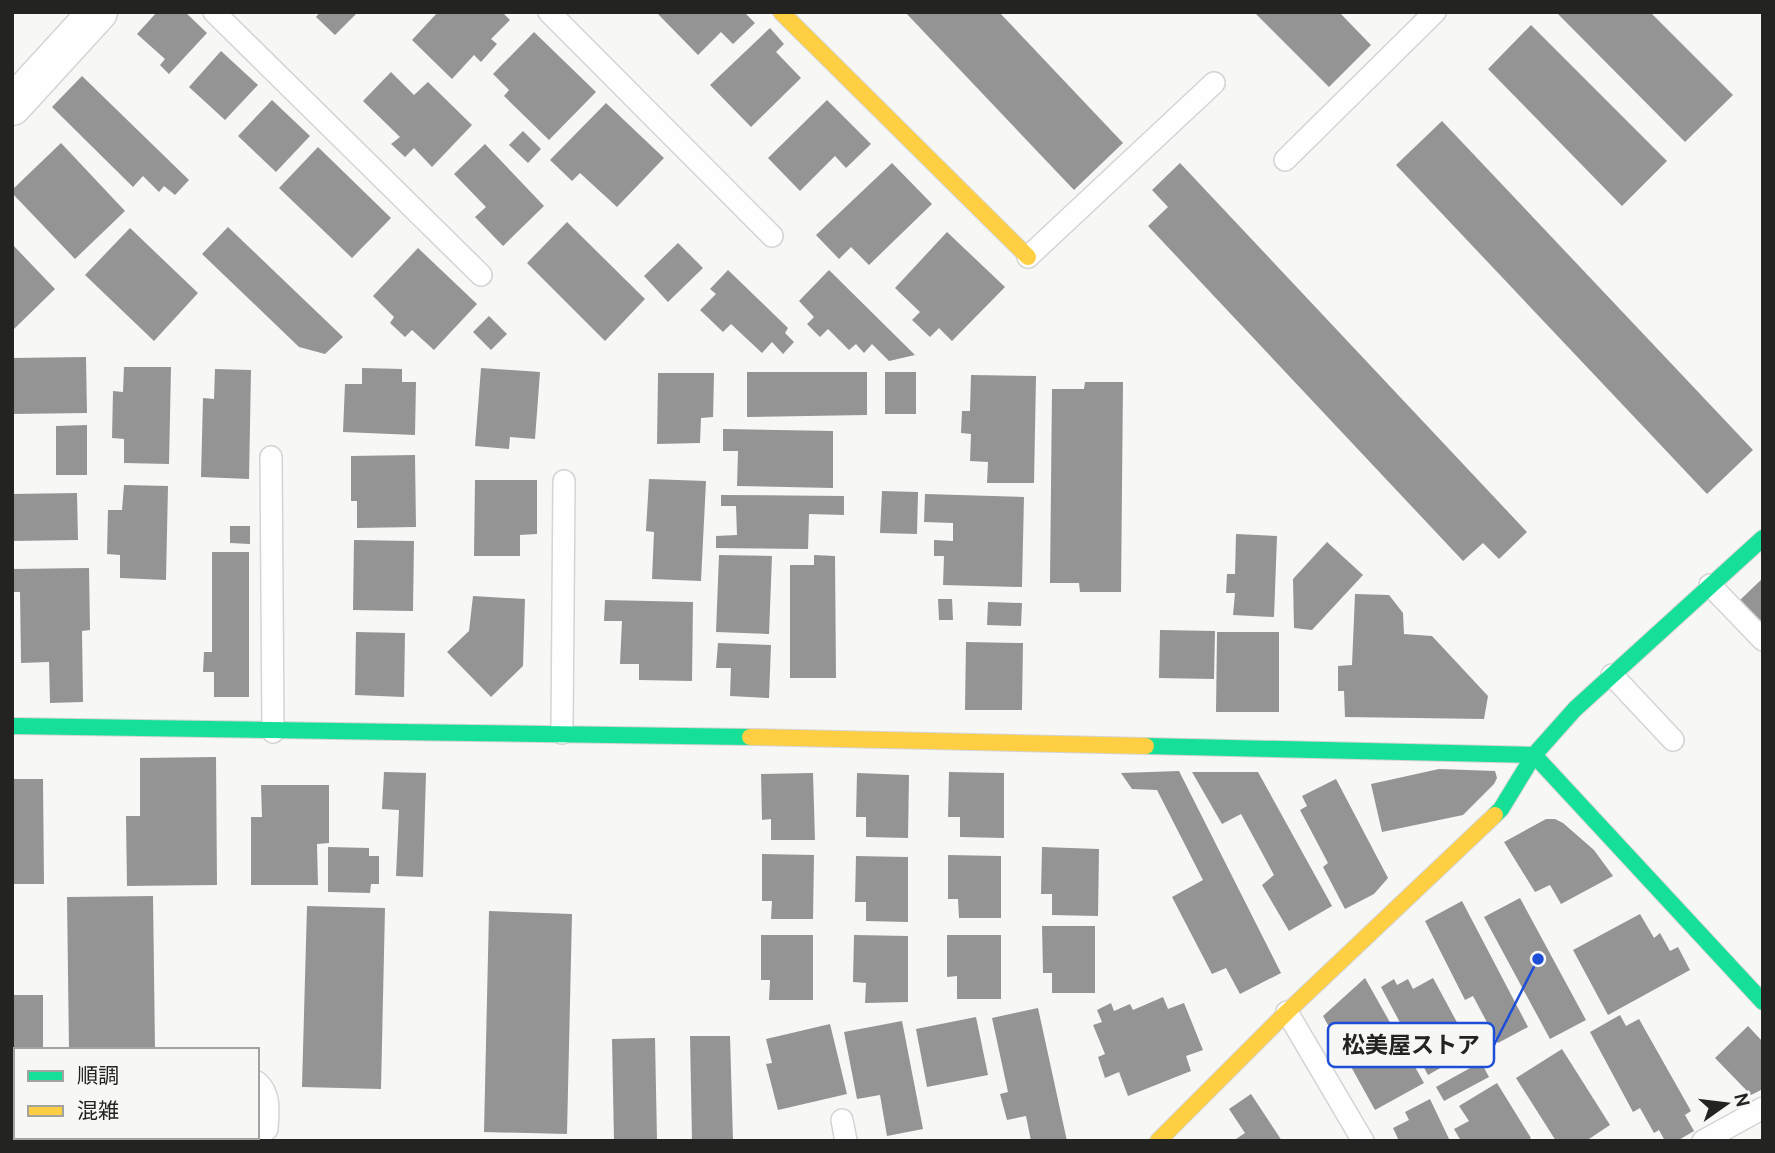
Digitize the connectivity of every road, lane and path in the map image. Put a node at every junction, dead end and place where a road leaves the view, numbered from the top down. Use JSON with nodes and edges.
{"nodes":[{"id":1,"x":98,"y":12,"type":"edge"},
{"id":2,"x":214,"y":12,"type":"edge"},
{"id":3,"x":549,"y":12,"type":"edge"},
{"id":4,"x":781,"y":12,"type":"edge"},
{"id":5,"x":1434,"y":12,"type":"edge"},
{"id":6,"x":1214,"y":83,"type":"dead end"},
{"id":7,"x":12,"y":106,"type":"edge"},
{"id":8,"x":1285,"y":159,"type":"dead end"},
{"id":9,"x":772,"y":236,"type":"dead end"},
{"id":10,"x":1028,"y":257,"type":"joint"},
{"id":11,"x":481,"y":275,"type":"dead end"},
{"id":12,"x":271,"y":457,"type":"dead end"},
{"id":13,"x":564,"y":481,"type":"dead end"},
{"id":14,"x":1763,"y":538,"type":"edge"},
{"id":15,"x":1710,"y":585,"type":"junction"},
{"id":16,"x":1763,"y":640,"type":"edge"},
{"id":17,"x":1612,"y":675,"type":"junction"},
{"id":18,"x":12,"y":726,"type":"edge"},
{"id":19,"x":273,"y":732,"type":"junction"},
{"id":20,"x":562,"y":733,"type":"junction"},
{"id":21,"x":1673,"y":740,"type":"dead end"},
{"id":22,"x":1534,"y":755,"type":"junction"},
{"id":23,"x":1763,"y":1002,"type":"edge"},
{"id":24,"x":1287,"y":1012,"type":"junction"},
{"id":25,"x":259,"y":1084,"type":"edge"},
{"id":26,"x":1763,"y":1108,"type":"edge"},
{"id":27,"x":259,"y":1136,"type":"edge"},
{"id":28,"x":1158,"y":1141,"type":"edge"},
{"id":29,"x":1363,"y":1141,"type":"edge"},
{"id":30,"x":1703,"y":1141,"type":"edge"}],
"edges":[{"from":1,"to":7,"type":"street"},
{"from":2,"to":11,"type":"lane"},
{"from":3,"to":9,"type":"lane"},
{"from":4,"to":10,"type":"street"},
{"from":5,"to":8,"type":"lane"},
{"from":6,"to":10,"type":"lane"},
{"from":12,"to":19,"type":"lane"},
{"from":13,"to":20,"type":"lane"},
{"from":14,"to":15,"type":"street"},
{"from":15,"to":16,"type":"lane"},
{"from":15,"to":17,"type":"street"},
{"from":17,"to":21,"type":"lane"},
{"from":17,"to":22,"type":"street"},
{"from":18,"to":19,"type":"street"},
{"from":19,"to":20,"type":"street"},
{"from":20,"to":22,"type":"street"},
{"from":22,"to":23,"type":"street"},
{"from":22,"to":24,"type":"street"},
{"from":24,"to":28,"type":"street"},
{"from":24,"to":29,"type":"lane"},
{"from":25,"to":27,"type":"lane"},
{"from":26,"to":30,"type":"lane"}]}
